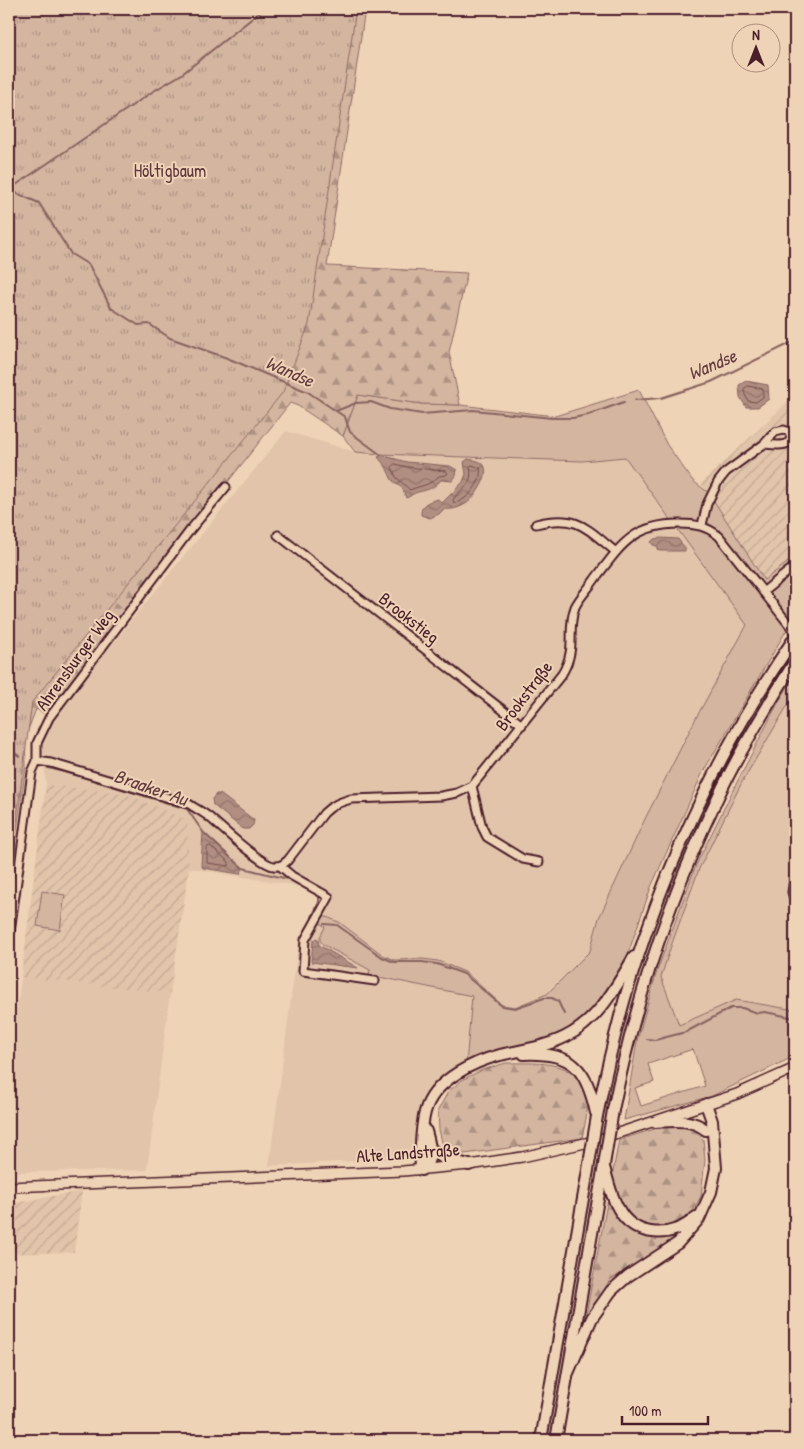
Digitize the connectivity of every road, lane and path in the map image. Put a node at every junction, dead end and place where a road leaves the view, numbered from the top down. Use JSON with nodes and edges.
{"nodes":[{"id":1,"x":764,"y":444,"type":"dead end"},
{"id":2,"x":226,"y":487,"type":"dead end"},
{"id":3,"x":536,"y":524,"type":"dead end"},
{"id":4,"x":702,"y":525,"type":"junction"},
{"id":5,"x":278,"y":535,"type":"dead end"},
{"id":6,"x":616,"y":552,"type":"junction"},
{"id":7,"x":795,"y":566,"type":"edge"},
{"id":8,"x":763,"y":592,"type":"junction"},
{"id":9,"x":795,"y":632,"type":"edge"},
{"id":10,"x":795,"y":637,"type":"edge"},
{"id":11,"x":795,"y":661,"type":"edge"},
{"id":12,"x":522,"y":725,"type":"junction"},
{"id":13,"x":37,"y":761,"type":"junction"},
{"id":14,"x":472,"y":786,"type":"junction"},
{"id":15,"x":539,"y":862,"type":"dead end"},
{"id":16,"x":280,"y":866,"type":"junction"},
{"id":17,"x":795,"y":873,"type":"edge"},
{"id":18,"x":795,"y":902,"type":"edge"},
{"id":19,"x":9,"y":939,"type":"edge"},
{"id":20,"x":643,"y":941,"type":"junction"},
{"id":21,"x":375,"y":981,"type":"dead end"},
{"id":22,"x":498,"y":1056,"type":"junction"},
{"id":23,"x":795,"y":1068,"type":"edge"},
{"id":24,"x":706,"y":1104,"type":"junction"},
{"id":25,"x":597,"y":1116,"type":"junction"},
{"id":26,"x":655,"y":1122,"type":"junction"},
{"id":27,"x":424,"y":1123,"type":"junction"},
{"id":28,"x":706,"y":1130,"type":"junction"},
{"id":29,"x":714,"y":1147,"type":"junction"},
{"id":30,"x":430,"y":1148,"type":"junction"},
{"id":31,"x":469,"y":1165,"type":"junction"},
{"id":32,"x":604,"y":1165,"type":"junction"},
{"id":33,"x":421,"y":1170,"type":"junction"},
{"id":34,"x":9,"y":1187,"type":"edge"},
{"id":35,"x":704,"y":1209,"type":"junction"},
{"id":36,"x":568,"y":1373,"type":"junction"},
{"id":37,"x":541,"y":1440,"type":"edge"},
{"id":38,"x":556,"y":1440,"type":"edge"}],
"edges":[{"from":1,"to":4,"type":"street"},
{"from":2,"to":13,"type":"street","name":"Ahrensburger Weg"},
{"from":3,"to":6,"type":"street"},
{"from":4,"to":6,"type":"street","name":"Brookstraße"},
{"from":4,"to":8,"type":"street"},
{"from":5,"to":12,"type":"street","name":"Brookstieg"},
{"from":6,"to":12,"type":"street","name":"Brookstraße"},
{"from":7,"to":8,"type":"street"},
{"from":8,"to":9,"type":"street"},
{"from":10,"to":20,"type":"highway"},
{"from":11,"to":32,"type":"highway","bridge":true},
{"from":12,"to":14,"type":"street","name":"Brookstraße"},
{"from":13,"to":16,"type":"street"},
{"from":13,"to":19,"type":"street","name":"Ahrensburger Weg"},
{"from":14,"to":15,"type":"street"},
{"from":14,"to":16,"type":"street"},
{"from":16,"to":21,"type":"street"},
{"from":17,"to":18,"type":"street"},
{"from":20,"to":22,"type":"highway"},
{"from":20,"to":25,"type":"highway"},
{"from":22,"to":25,"type":"highway"},
{"from":22,"to":27,"type":"highway"},
{"from":23,"to":24,"type":"main road","name":"Alte Landstraße"},
{"from":24,"to":26,"type":"main road","name":"Alte Landstraße"},
{"from":24,"to":28,"type":"highway"},
{"from":24,"to":29,"type":"highway"},
{"from":25,"to":37,"type":"highway","bridge":true},
{"from":26,"to":28,"type":"highway"},
{"from":26,"to":31,"type":"main road","name":"Alte Landstraße"},
{"from":27,"to":30,"type":"highway"},
{"from":27,"to":33,"type":"highway"},
{"from":28,"to":29,"type":"highway"},
{"from":29,"to":35,"type":"highway"},
{"from":30,"to":31,"type":"highway"},
{"from":30,"to":33,"type":"highway"},
{"from":31,"to":33,"type":"main road","name":"Alte Landstraße"},
{"from":32,"to":35,"type":"highway"},
{"from":32,"to":36,"type":"highway"},
{"from":33,"to":34,"type":"main road","name":"Alte Landstraße"},
{"from":35,"to":36,"type":"highway"},
{"from":36,"to":38,"type":"highway"}]}
